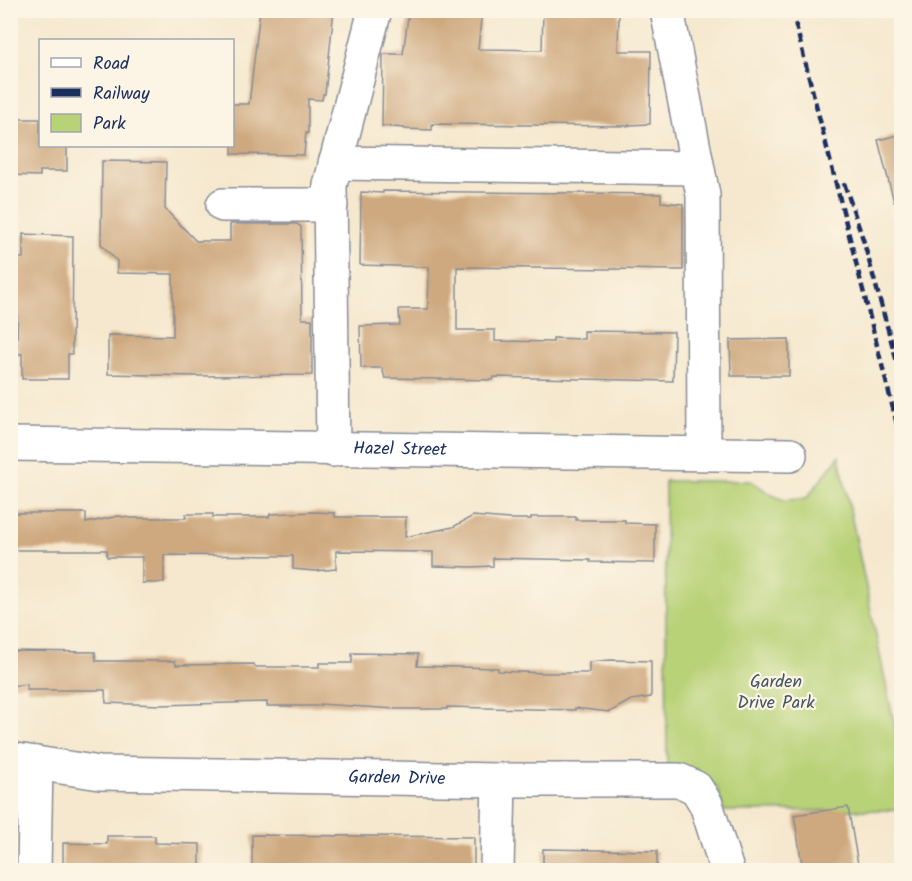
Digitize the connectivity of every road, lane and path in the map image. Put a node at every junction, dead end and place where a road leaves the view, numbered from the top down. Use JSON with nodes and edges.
{"nodes":[{"id":1,"x":375,"y":10,"type":"edge"},
{"id":2,"x":667,"y":10,"type":"edge"},
{"id":3,"x":335,"y":163,"type":"junction"},
{"id":4,"x":697,"y":168,"type":"junction"},
{"id":5,"x":223,"y":205,"type":"dead end"},
{"id":6,"x":331,"y":205,"type":"junction"},
{"id":7,"x":10,"y":444,"type":"edge"},
{"id":8,"x":333,"y":450,"type":"junction"},
{"id":9,"x":704,"y":453,"type":"junction"},
{"id":10,"x":790,"y":455,"type":"dead end"},
{"id":11,"x":23,"y":761,"type":"edge"},
{"id":12,"x":499,"y":780,"type":"junction"},
{"id":13,"x":34,"y":870,"type":"edge"},
{"id":14,"x":497,"y":870,"type":"edge"},
{"id":15,"x":727,"y":870,"type":"edge"}],
"edges":[{"from":1,"to":3,"type":"street"},
{"from":2,"to":4,"type":"street"},
{"from":3,"to":4,"type":"street"},
{"from":3,"to":6,"type":"street"},
{"from":4,"to":9,"type":"street"},
{"from":5,"to":6,"type":"street"},
{"from":6,"to":8,"type":"street"},
{"from":7,"to":8,"type":"street","name":"Hazel Street"},
{"from":8,"to":9,"type":"street","name":"Hazel Street"},
{"from":9,"to":10,"type":"street","name":"Hazel Street"},
{"from":11,"to":12,"type":"street","name":"Garden Drive"},
{"from":11,"to":13,"type":"street"},
{"from":12,"to":14,"type":"street"},
{"from":12,"to":15,"type":"street","name":"Garden Drive"}]}
